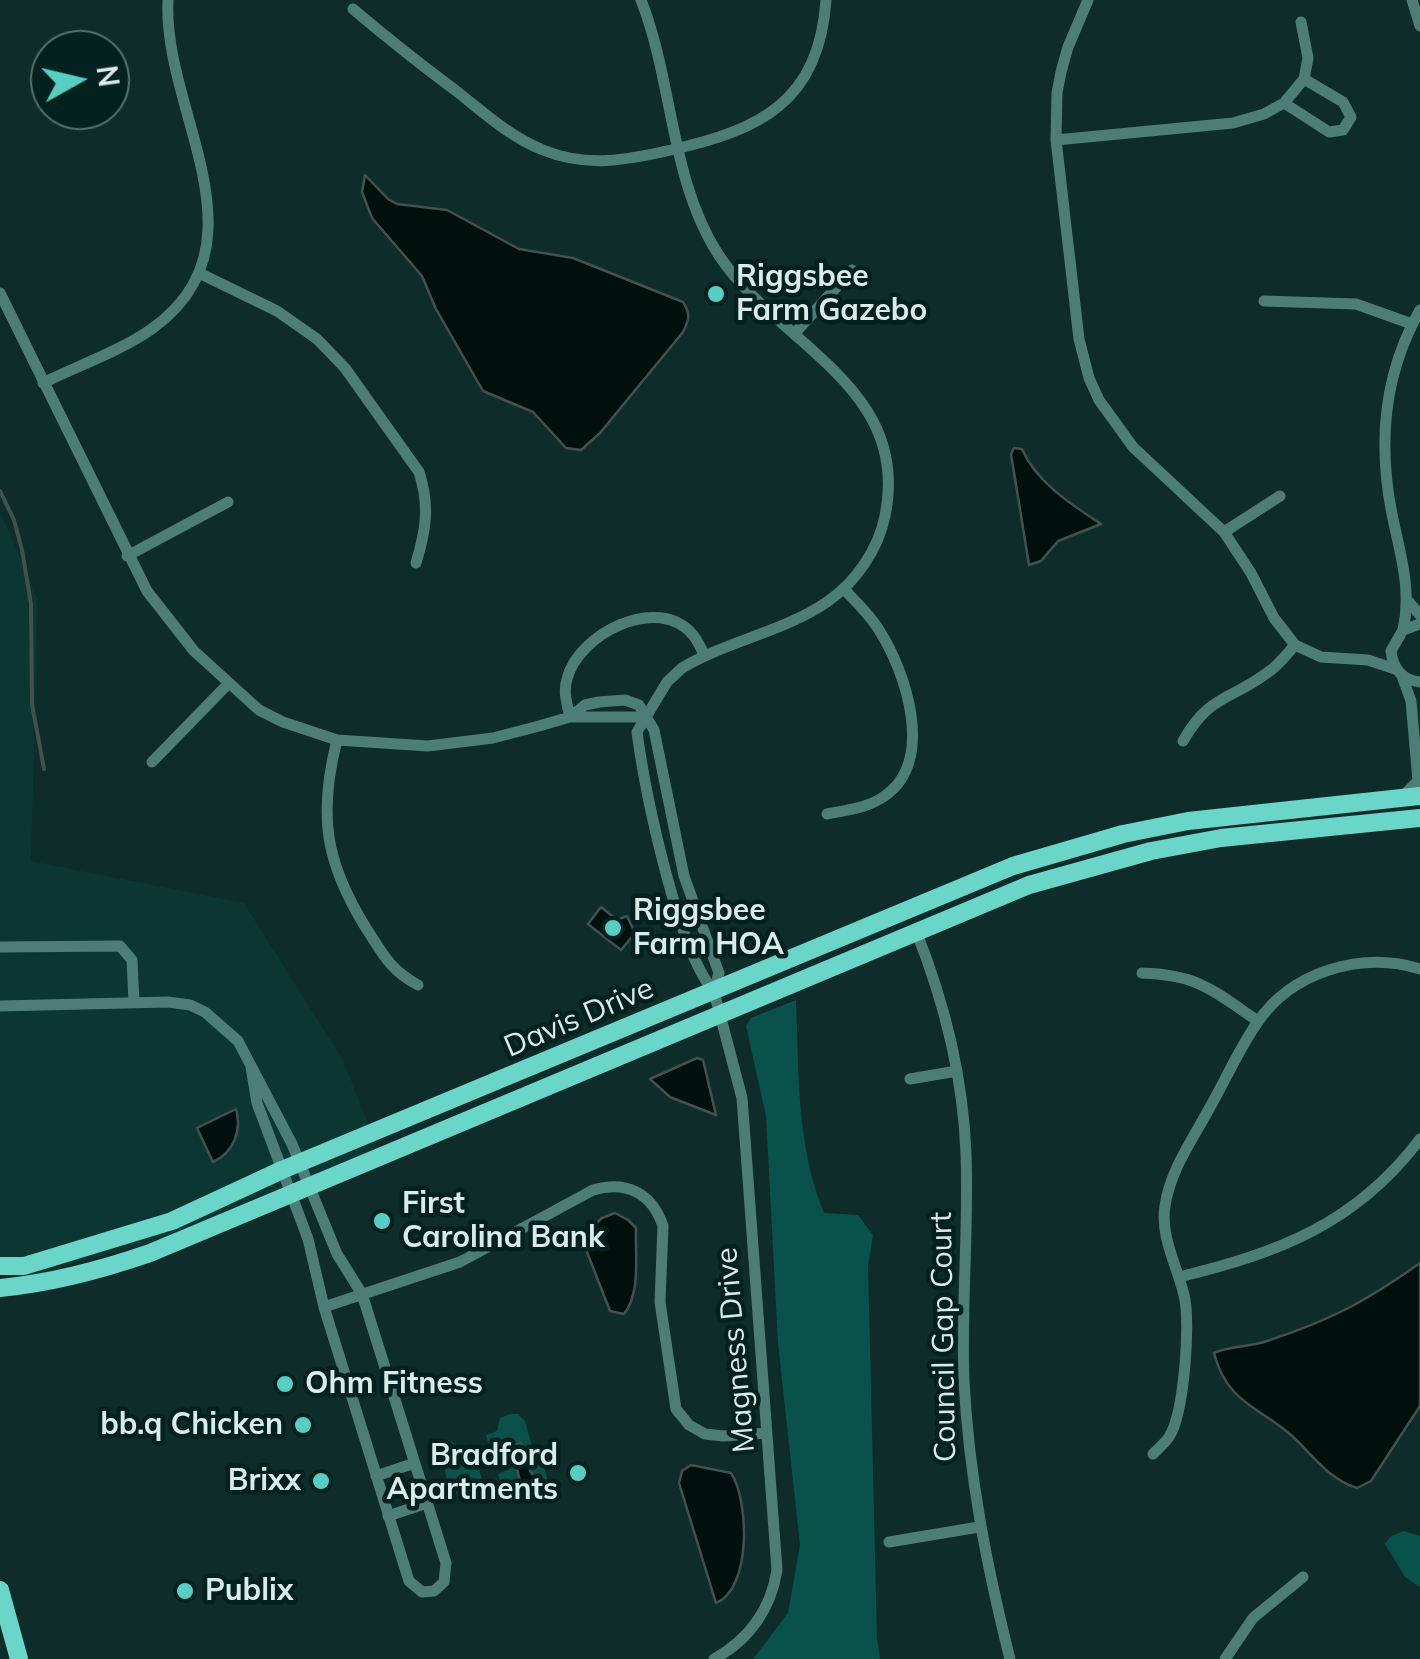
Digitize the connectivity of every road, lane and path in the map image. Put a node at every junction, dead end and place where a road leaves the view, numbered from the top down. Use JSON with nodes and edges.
{"nodes":[{"id":1,"x":168,"y":0,"type":"edge"},
{"id":2,"x":640,"y":0,"type":"edge"},
{"id":3,"x":826,"y":0,"type":"edge"},
{"id":4,"x":1088,"y":0,"type":"edge"},
{"id":5,"x":1412,"y":0,"type":"edge"},
{"id":6,"x":353,"y":9,"type":"dead end"},
{"id":7,"x":1301,"y":22,"type":"dead end"},
{"id":8,"x":1420,"y":26,"type":"edge"},
{"id":9,"x":1304,"y":79,"type":"junction"},
{"id":10,"x":1284,"y":103,"type":"junction"},
{"id":11,"x":1056,"y":140,"type":"junction"},
{"id":12,"x":680,"y":148,"type":"junction"},
{"id":13,"x":852,"y":270,"type":"dead end"},
{"id":14,"x":199,"y":274,"type":"junction"},
{"id":15,"x":0,"y":293,"type":"edge"},
{"id":16,"x":1264,"y":301,"type":"dead end"},
{"id":17,"x":1420,"y":310,"type":"edge"},
{"id":18,"x":1412,"y":324,"type":"junction"},
{"id":19,"x":794,"y":334,"type":"junction"},
{"id":20,"x":44,"y":382,"type":"junction"},
{"id":21,"x":1280,"y":496,"type":"dead end"},
{"id":22,"x":228,"y":502,"type":"dead end"},
{"id":23,"x":1224,"y":532,"type":"junction"},
{"id":24,"x":127,"y":556,"type":"junction"},
{"id":25,"x":416,"y":563,"type":"dead end"},
{"id":26,"x":844,"y":588,"type":"junction"},
{"id":27,"x":1409,"y":602,"type":"junction"},
{"id":28,"x":1420,"y":615,"type":"edge"},
{"id":29,"x":1420,"y":624,"type":"edge"},
{"id":30,"x":1403,"y":630,"type":"junction"},
{"id":31,"x":1394,"y":642,"type":"junction"},
{"id":32,"x":1294,"y":645,"type":"junction"},
{"id":33,"x":705,"y":656,"type":"junction"},
{"id":34,"x":1368,"y":660,"type":"junction"},
{"id":35,"x":1399,"y":672,"type":"junction"},
{"id":36,"x":1420,"y":682,"type":"edge"},
{"id":37,"x":228,"y":684,"type":"junction"},
{"id":38,"x":570,"y":717,"type":"junction"},
{"id":39,"x":645,"y":717,"type":"junction"},
{"id":40,"x":337,"y":740,"type":"junction"},
{"id":41,"x":1184,"y":741,"type":"dead end"},
{"id":42,"x":152,"y":762,"type":"dead end"},
{"id":43,"x":1411,"y":797,"type":"edge"},
{"id":44,"x":827,"y":814,"type":"dead end"},
{"id":45,"x":1420,"y":818,"type":"edge"},
{"id":46,"x":916,"y":931,"type":"junction"},
{"id":47,"x":0,"y":947,"type":"edge"},
{"id":48,"x":1420,"y":969,"type":"edge"},
{"id":49,"x":1142,"y":973,"type":"dead end"},
{"id":50,"x":418,"y":985,"type":"dead end"},
{"id":51,"x":714,"y":992,"type":"junction"},
{"id":52,"x":134,"y":1002,"type":"junction"},
{"id":53,"x":0,"y":1006,"type":"edge"},
{"id":54,"x":721,"y":1014,"type":"junction"},
{"id":55,"x":1258,"y":1021,"type":"junction"},
{"id":56,"x":251,"y":1067,"type":"junction"},
{"id":57,"x":957,"y":1071,"type":"junction"},
{"id":58,"x":910,"y":1078,"type":"dead end"},
{"id":59,"x":1420,"y":1140,"type":"edge"},
{"id":60,"x":300,"y":1162,"type":"junction"},
{"id":61,"x":282,"y":1170,"type":"junction"},
{"id":62,"x":309,"y":1186,"type":"junction"},
{"id":63,"x":292,"y":1195,"type":"junction"},
{"id":64,"x":0,"y":1266,"type":"edge"},
{"id":65,"x":1179,"y":1277,"type":"junction"},
{"id":66,"x":0,"y":1288,"type":"edge"},
{"id":67,"x":362,"y":1294,"type":"junction"},
{"id":68,"x":324,"y":1306,"type":"junction"},
{"id":69,"x":767,"y":1433,"type":"junction"},
{"id":70,"x":1154,"y":1454,"type":"dead end"},
{"id":71,"x":415,"y":1464,"type":"junction"},
{"id":72,"x":376,"y":1476,"type":"junction"},
{"id":73,"x":427,"y":1504,"type":"junction"},
{"id":74,"x":388,"y":1516,"type":"junction"},
{"id":75,"x":978,"y":1527,"type":"junction"},
{"id":76,"x":889,"y":1542,"type":"dead end"},
{"id":77,"x":1303,"y":1577,"type":"dead end"},
{"id":78,"x":0,"y":1590,"type":"edge"},
{"id":79,"x":19,"y":1659,"type":"edge"},
{"id":80,"x":714,"y":1659,"type":"edge"},
{"id":81,"x":1010,"y":1659,"type":"edge"},
{"id":82,"x":1225,"y":1659,"type":"edge"}],
"edges":[{"from":1,"to":14,"type":"street"},
{"from":2,"to":12,"type":"street"},
{"from":3,"to":12,"type":"street"},
{"from":4,"to":11,"type":"street"},
{"from":5,"to":8,"type":"street"},
{"from":6,"to":12,"type":"street"},
{"from":7,"to":9,"type":"street"},
{"from":9,"to":10,"type":"street"},
{"from":9,"to":10,"type":"street"},
{"from":10,"to":11,"type":"street"},
{"from":11,"to":23,"type":"street"},
{"from":12,"to":19,"type":"street"},
{"from":13,"to":19,"type":"street"},
{"from":14,"to":20,"type":"street"},
{"from":14,"to":25,"type":"street"},
{"from":15,"to":20,"type":"street"},
{"from":16,"to":18,"type":"street"},
{"from":17,"to":18,"type":"street"},
{"from":18,"to":27,"type":"street"},
{"from":19,"to":26,"type":"street"},
{"from":20,"to":24,"type":"street"},
{"from":21,"to":23,"type":"street"},
{"from":22,"to":24,"type":"street"},
{"from":23,"to":32,"type":"street"},
{"from":24,"to":37,"type":"street"},
{"from":26,"to":33,"type":"street"},
{"from":26,"to":44,"type":"street"},
{"from":27,"to":28,"type":"street"},
{"from":27,"to":30,"type":"street"},
{"from":29,"to":30,"type":"street"},
{"from":30,"to":31,"type":"street"},
{"from":31,"to":34,"type":"street"},
{"from":31,"to":35,"type":"street"},
{"from":32,"to":34,"type":"street"},
{"from":32,"to":41,"type":"street"},
{"from":33,"to":38,"type":"street"},
{"from":33,"to":39,"type":"street"},
{"from":34,"to":35,"type":"street"},
{"from":35,"to":36,"type":"street"},
{"from":35,"to":43,"type":"street"},
{"from":37,"to":40,"type":"street"},
{"from":37,"to":42,"type":"street"},
{"from":38,"to":39,"type":"street"},
{"from":38,"to":40,"type":"street"},
{"from":39,"to":51,"type":"street","name":"Magness Drive"},
{"from":40,"to":50,"type":"street"},
{"from":43,"to":51,"type":"main road","name":"Davis Drive"},
{"from":45,"to":46,"type":"main road","name":"Davis Drive"},
{"from":46,"to":54,"type":"main road","name":"Davis Drive"},
{"from":46,"to":57,"type":"street","name":"Council Gap Court"},
{"from":47,"to":52,"type":"street"},
{"from":48,"to":55,"type":"street"},
{"from":49,"to":55,"type":"street"},
{"from":51,"to":54,"type":"street","name":"Magness Drive"},
{"from":51,"to":60,"type":"main road","name":"Davis Drive"},
{"from":52,"to":53,"type":"street"},
{"from":52,"to":56,"type":"street"},
{"from":54,"to":62,"type":"main road","name":"Davis Drive"},
{"from":54,"to":69,"type":"street","name":"Magness Drive"},
{"from":55,"to":65,"type":"street"},
{"from":56,"to":60,"type":"street"},
{"from":56,"to":61,"type":"street"},
{"from":57,"to":58,"type":"street"},
{"from":57,"to":75,"type":"street","name":"Council Gap Court"},
{"from":59,"to":65,"type":"street"},
{"from":60,"to":61,"type":"main road","name":"Davis Drive"},
{"from":60,"to":62,"type":"street"},
{"from":61,"to":63,"type":"street"},
{"from":61,"to":64,"type":"main road","name":"Davis Drive"},
{"from":62,"to":63,"type":"main road","name":"Davis Drive"},
{"from":62,"to":67,"type":"street"},
{"from":63,"to":66,"type":"main road","name":"Davis Drive"},
{"from":63,"to":68,"type":"street"},
{"from":65,"to":70,"type":"street"},
{"from":67,"to":68,"type":"street"},
{"from":67,"to":69,"type":"street"},
{"from":67,"to":71,"type":"street"},
{"from":68,"to":72,"type":"street"},
{"from":69,"to":80,"type":"street","name":"Magness Drive"},
{"from":71,"to":72,"type":"street"},
{"from":71,"to":73,"type":"street"},
{"from":72,"to":74,"type":"street"},
{"from":73,"to":74,"type":"street"},
{"from":73,"to":74,"type":"street"},
{"from":75,"to":76,"type":"street"},
{"from":75,"to":81,"type":"street","name":"Council Gap Court"},
{"from":77,"to":82,"type":"street"},
{"from":78,"to":79,"type":"main road"}]}
